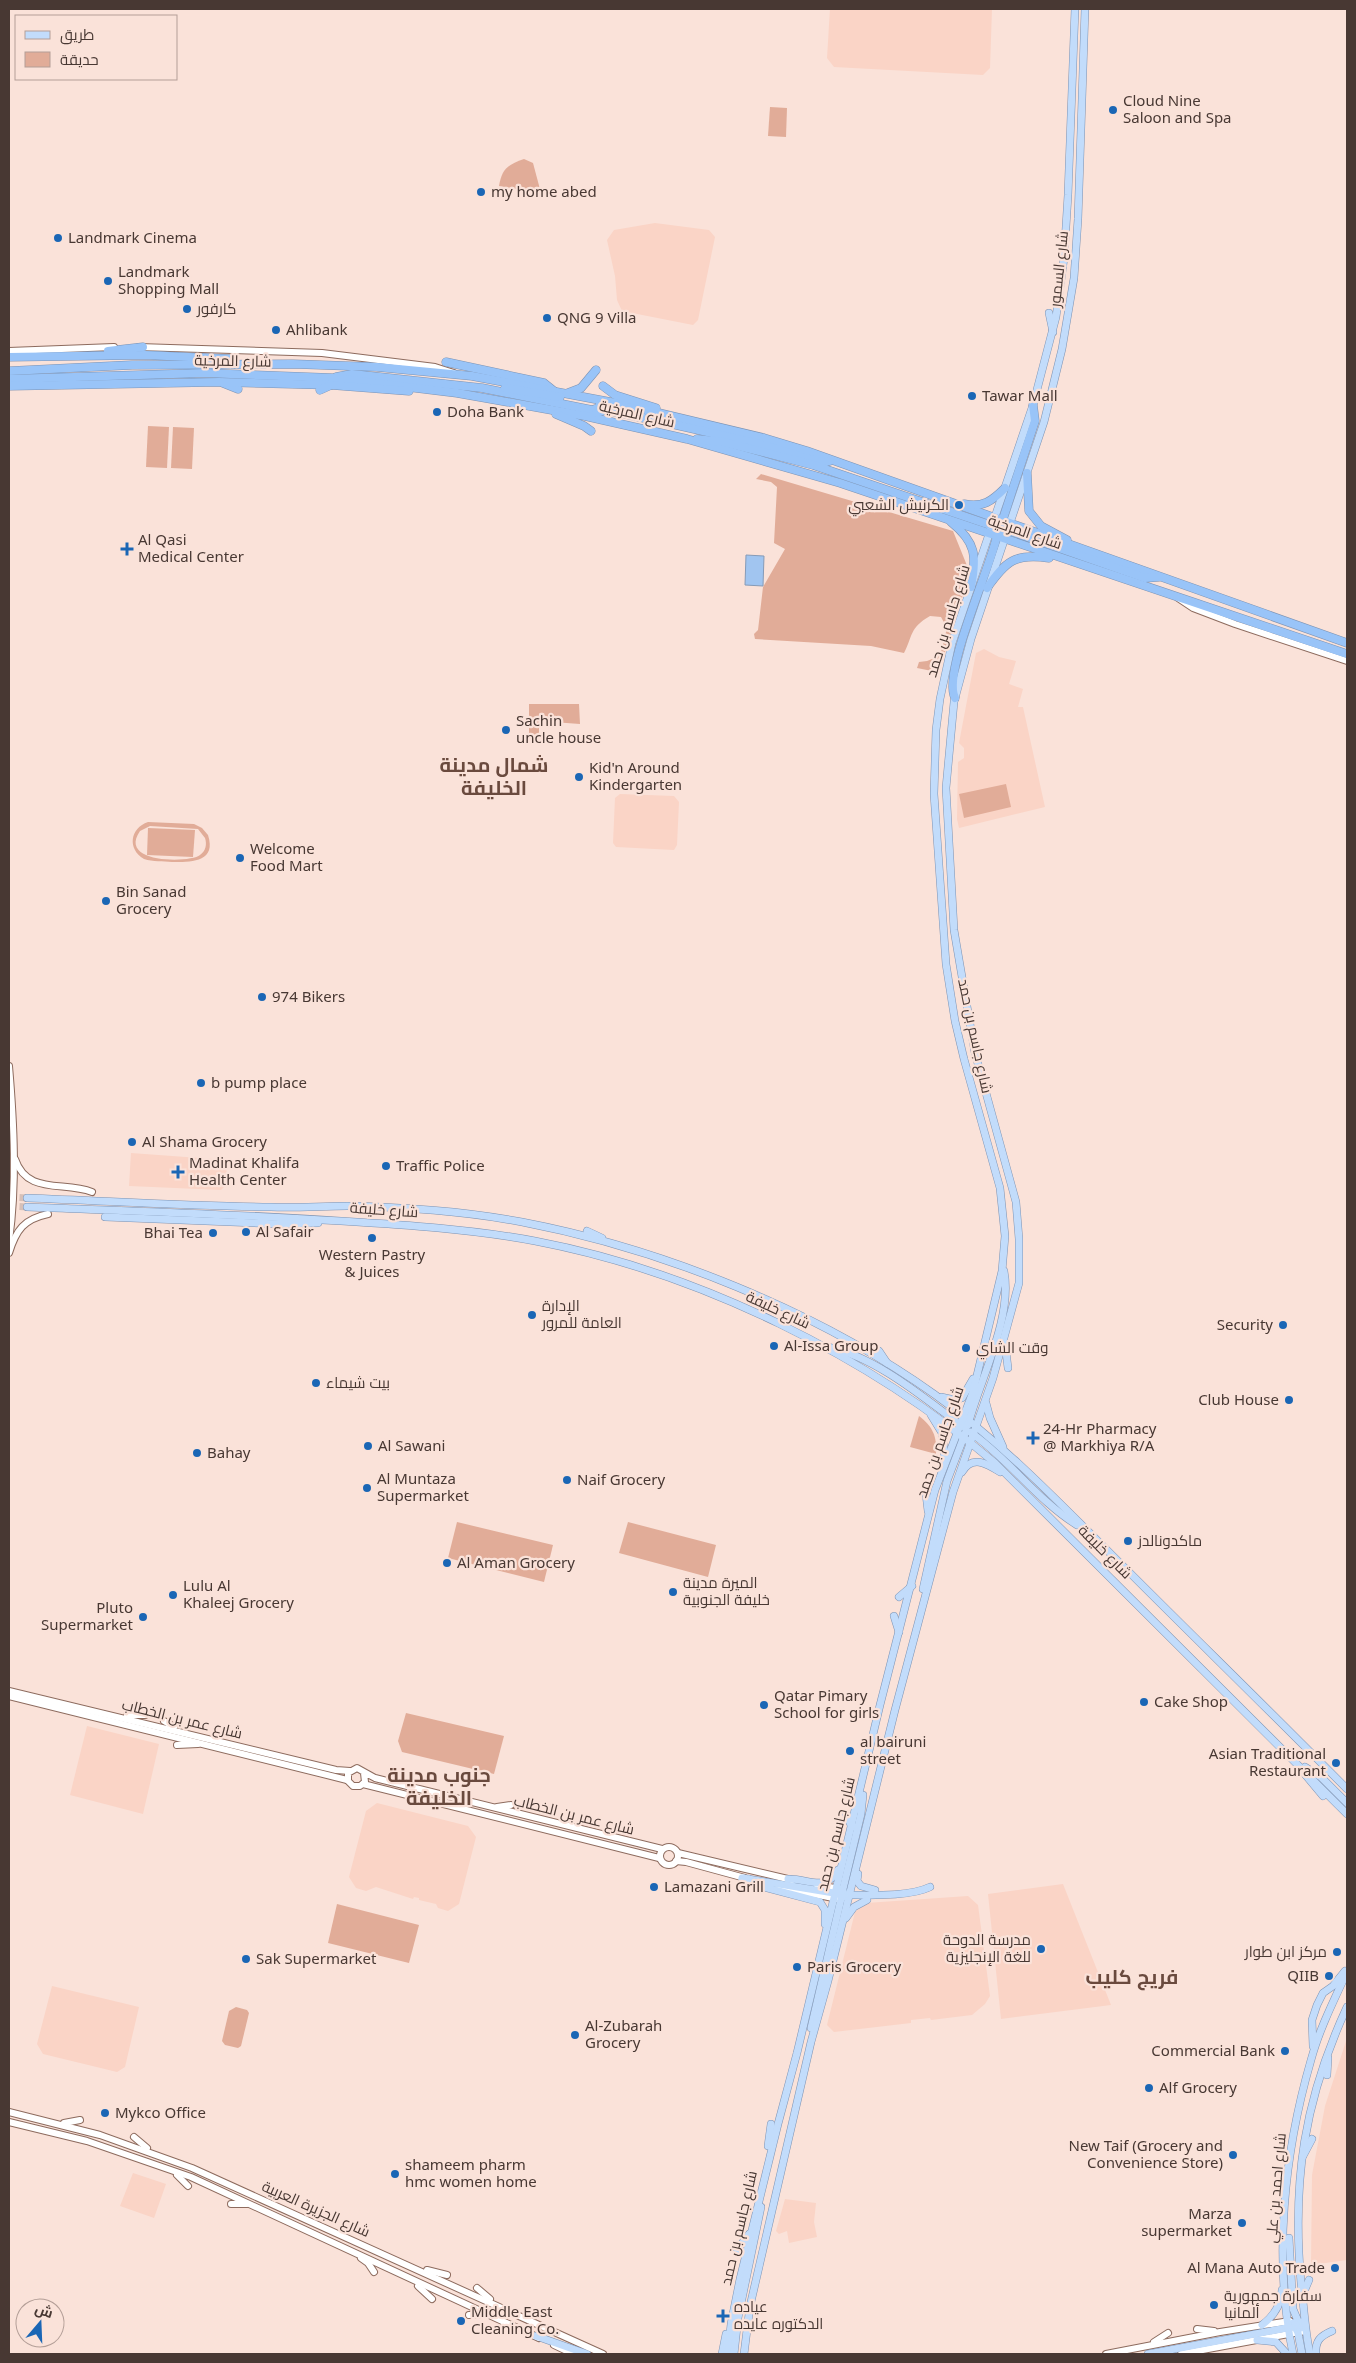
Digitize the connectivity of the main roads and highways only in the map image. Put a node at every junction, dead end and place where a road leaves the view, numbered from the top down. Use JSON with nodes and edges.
{"nodes":[{"id":1,"x":1075,"y":9,"type":"edge"},
{"id":2,"x":1085,"y":9,"type":"edge"},
{"id":3,"x":1049,"y":313,"type":"dead end"},
{"id":4,"x":1054,"y":332,"type":"junction"},
{"id":5,"x":143,"y":347,"type":"junction"},
{"id":6,"x":9,"y":351,"type":"edge"},
{"id":7,"x":9,"y":357,"type":"edge"},
{"id":8,"x":56,"y":357,"type":"junction"},
{"id":9,"x":446,"y":362,"type":"dead end"},
{"id":10,"x":250,"y":364,"type":"junction"},
{"id":11,"x":144,"y":365,"type":"junction"},
{"id":12,"x":9,"y":366,"type":"edge"},
{"id":13,"x":596,"y":370,"type":"dead end"},
{"id":14,"x":9,"y":371,"type":"edge"},
{"id":15,"x":458,"y":375,"type":"junction"},
{"id":16,"x":9,"y":382,"type":"edge"},
{"id":17,"x":219,"y":382,"type":"junction"},
{"id":18,"x":333,"y":382,"type":"junction"},
{"id":19,"x":603,"y":386,"type":"dead end"},
{"id":20,"x":482,"y":388,"type":"junction"},
{"id":21,"x":238,"y":389,"type":"dead end"},
{"id":22,"x":320,"y":390,"type":"dead end"},
{"id":23,"x":554,"y":391,"type":"junction"},
{"id":24,"x":565,"y":394,"type":"junction"},
{"id":25,"x":602,"y":401,"type":"junction"},
{"id":26,"x":1033,"y":405,"type":"junction"},
{"id":27,"x":543,"y":407,"type":"junction"},
{"id":28,"x":673,"y":416,"type":"junction"},
{"id":29,"x":591,"y":417,"type":"junction"},
{"id":30,"x":591,"y":432,"type":"dead end"},
{"id":31,"x":687,"y":440,"type":"junction"},
{"id":32,"x":831,"y":460,"type":"junction"},
{"id":33,"x":1027,"y":473,"type":"junction"},
{"id":34,"x":1005,"y":488,"type":"junction"},
{"id":35,"x":943,"y":500,"type":"junction"},
{"id":36,"x":945,"y":517,"type":"junction"},
{"id":37,"x":1000,"y":528,"type":"junction"},
{"id":38,"x":1082,"y":549,"type":"junction"},
{"id":39,"x":1064,"y":560,"type":"junction"},
{"id":40,"x":1161,"y":576,"type":"junction"},
{"id":41,"x":971,"y":587,"type":"junction"},
{"id":42,"x":987,"y":588,"type":"junction"},
{"id":43,"x":1176,"y":596,"type":"junction"},
{"id":44,"x":1270,"y":628,"type":"junction"},
{"id":45,"x":1254,"y":630,"type":"junction"},
{"id":46,"x":1347,"y":643,"type":"edge"},
{"id":47,"x":1347,"y":654,"type":"edge"},
{"id":48,"x":1347,"y":661,"type":"edge"},
{"id":49,"x":955,"y":698,"type":"junction"},
{"id":50,"x":9,"y":1066,"type":"edge"},
{"id":51,"x":13,"y":1154,"type":"junction"},
{"id":52,"x":10,"y":1188,"type":"edge"},
{"id":53,"x":92,"y":1192,"type":"dead end"},
{"id":54,"x":27,"y":1198,"type":"tunnel mouth"},
{"id":55,"x":11,"y":1205,"type":"edge"},
{"id":56,"x":27,"y":1207,"type":"tunnel mouth"},
{"id":57,"x":48,"y":1214,"type":"dead end"},
{"id":58,"x":10,"y":1217,"type":"edge"},
{"id":59,"x":105,"y":1217,"type":"dead end"},
{"id":60,"x":333,"y":1220,"type":"junction"},
{"id":61,"x":587,"y":1231,"type":"dead end"},
{"id":62,"x":9,"y":1241,"type":"edge"},
{"id":63,"x":611,"y":1243,"type":"junction"},
{"id":64,"x":9,"y":1253,"type":"edge"},
{"id":65,"x":1003,"y":1264,"type":"junction"},
{"id":66,"x":1005,"y":1335,"type":"junction"},
{"id":67,"x":820,"y":1345,"type":"junction"},
{"id":68,"x":879,"y":1351,"type":"dead end"},
{"id":69,"x":889,"y":1365,"type":"junction"},
{"id":70,"x":1008,"y":1368,"type":"dead end"},
{"id":71,"x":978,"y":1370,"type":"junction"},
{"id":72,"x":934,"y":1394,"type":"junction"},
{"id":73,"x":986,"y":1400,"type":"junction"},
{"id":74,"x":924,"y":1408,"type":"junction"},
{"id":75,"x":976,"y":1427,"type":"junction"},
{"id":76,"x":966,"y":1430,"type":"junction"},
{"id":77,"x":1006,"y":1452,"type":"junction"},
{"id":78,"x":944,"y":1463,"type":"junction"},
{"id":79,"x":1012,"y":1480,"type":"junction"},
{"id":80,"x":953,"y":1492,"type":"junction"},
{"id":81,"x":926,"y":1494,"type":"dead end"},
{"id":82,"x":927,"y":1526,"type":"junction"},
{"id":83,"x":1087,"y":1530,"type":"junction"},
{"id":84,"x":912,"y":1586,"type":"junction"},
{"id":85,"x":899,"y":1597,"type":"dead end"},
{"id":86,"x":894,"y":1616,"type":"dead end"},
{"id":87,"x":916,"y":1628,"type":"junction"},
{"id":88,"x":899,"y":1633,"type":"junction"},
{"id":89,"x":9,"y":1691,"type":"edge"},
{"id":90,"x":9,"y":1696,"type":"edge"},
{"id":91,"x":1279,"y":1712,"type":"dead end"},
{"id":92,"x":107,"y":1714,"type":"junction"},
{"id":93,"x":145,"y":1716,"type":"dead end"},
{"id":94,"x":164,"y":1721,"type":"dead end"},
{"id":95,"x":180,"y":1731,"type":"junction"},
{"id":96,"x":207,"y":1744,"type":"junction"},
{"id":97,"x":176,"y":1745,"type":"dead end"},
{"id":98,"x":1307,"y":1749,"type":"junction"},
{"id":99,"x":1300,"y":1764,"type":"junction"},
{"id":100,"x":350,"y":1771,"type":"junction"},
{"id":101,"x":364,"y":1773,"type":"junction"},
{"id":102,"x":864,"y":1779,"type":"junction"},
{"id":103,"x":347,"y":1780,"type":"junction"},
{"id":104,"x":363,"y":1784,"type":"junction"},
{"id":105,"x":1347,"y":1789,"type":"edge"},
{"id":106,"x":1347,"y":1803,"type":"edge"},
{"id":107,"x":511,"y":1805,"type":"dead end"},
{"id":108,"x":491,"y":1807,"type":"junction"},
{"id":109,"x":1347,"y":1814,"type":"edge"},
{"id":110,"x":846,"y":1815,"type":"dead end"},
{"id":111,"x":868,"y":1816,"type":"junction"},
{"id":112,"x":1347,"y":1820,"type":"edge"},
{"id":113,"x":852,"y":1827,"type":"junction"},
{"id":114,"x":662,"y":1849,"type":"junction"},
{"id":115,"x":678,"y":1854,"type":"junction"},
{"id":116,"x":660,"y":1858,"type":"junction"},
{"id":117,"x":676,"y":1862,"type":"junction"},
{"id":118,"x":842,"y":1864,"type":"junction"},
{"id":119,"x":745,"y":1878,"type":"junction"},
{"id":120,"x":788,"y":1879,"type":"junction"},
{"id":121,"x":930,"y":1887,"type":"dead end"},
{"id":122,"x":875,"y":1890,"type":"dead end"},
{"id":123,"x":842,"y":1894,"type":"junction"},
{"id":124,"x":867,"y":1900,"type":"dead end"},
{"id":125,"x":835,"y":1952,"type":"junction"},
{"id":126,"x":820,"y":1959,"type":"junction"},
{"id":127,"x":1347,"y":1971,"type":"edge"},
{"id":128,"x":1347,"y":2007,"type":"edge"},
{"id":129,"x":811,"y":2042,"type":"junction"},
{"id":130,"x":1328,"y":2051,"type":"junction"},
{"id":131,"x":1311,"y":2059,"type":"junction"},
{"id":132,"x":1327,"y":2075,"type":"dead end"},
{"id":133,"x":9,"y":2112,"type":"edge"},
{"id":134,"x":80,"y":2120,"type":"dead end"},
{"id":135,"x":9,"y":2122,"type":"edge"},
{"id":136,"x":53,"y":2122,"type":"junction"},
{"id":137,"x":771,"y":2124,"type":"dead end"},
{"id":138,"x":134,"y":2137,"type":"dead end"},
{"id":139,"x":1312,"y":2139,"type":"dead end"},
{"id":140,"x":788,"y":2146,"type":"junction"},
{"id":141,"x":166,"y":2157,"type":"junction"},
{"id":142,"x":769,"y":2159,"type":"junction"},
{"id":143,"x":789,"y":2161,"type":"dead end"},
{"id":144,"x":1300,"y":2161,"type":"junction"},
{"id":145,"x":166,"y":2167,"type":"junction"},
{"id":146,"x":188,"y":2186,"type":"dead end"},
{"id":147,"x":760,"y":2194,"type":"junction"},
{"id":148,"x":231,"y":2204,"type":"dead end"},
{"id":149,"x":256,"y":2205,"type":"junction"},
{"id":150,"x":776,"y":2212,"type":"dead end"},
{"id":151,"x":1285,"y":2212,"type":"junction"},
{"id":152,"x":770,"y":2219,"type":"junction"},
{"id":153,"x":752,"y":2229,"type":"junction"},
{"id":154,"x":1284,"y":2232,"type":"junction"},
{"id":155,"x":737,"y":2250,"type":"dead end"},
{"id":156,"x":353,"y":2251,"type":"junction"},
{"id":157,"x":408,"y":2265,"type":"junction"},
{"id":158,"x":374,"y":2272,"type":"dead end"},
{"id":159,"x":400,"y":2274,"type":"junction"},
{"id":160,"x":447,"y":2275,"type":"dead end"},
{"id":161,"x":1309,"y":2280,"type":"dead end"},
{"id":162,"x":477,"y":2288,"type":"dead end"},
{"id":163,"x":1302,"y":2294,"type":"junction"},
{"id":164,"x":432,"y":2299,"type":"dead end"},
{"id":165,"x":500,"y":2308,"type":"junction"},
{"id":166,"x":486,"y":2314,"type":"junction"},
{"id":167,"x":469,"y":2315,"type":"dead end"},
{"id":168,"x":731,"y":2324,"type":"junction"},
{"id":169,"x":1262,"y":2325,"type":"junction"},
{"id":170,"x":1295,"y":2326,"type":"junction"},
{"id":171,"x":1197,"y":2329,"type":"dead end"},
{"id":172,"x":1332,"y":2331,"type":"dead end"},
{"id":173,"x":1220,"y":2332,"type":"junction"},
{"id":174,"x":1168,"y":2333,"type":"dead end"},
{"id":175,"x":536,"y":2336,"type":"junction"},
{"id":176,"x":1257,"y":2340,"type":"junction"},
{"id":177,"x":750,"y":2342,"type":"dead end"},
{"id":178,"x":1148,"y":2345,"type":"junction"},
{"id":179,"x":572,"y":2354,"type":"edge"},
{"id":180,"x":587,"y":2354,"type":"edge"},
{"id":181,"x":603,"y":2354,"type":"edge"},
{"id":182,"x":722,"y":2354,"type":"edge"},
{"id":183,"x":728,"y":2354,"type":"edge"},
{"id":184,"x":734,"y":2354,"type":"edge"},
{"id":185,"x":744,"y":2354,"type":"edge"},
{"id":186,"x":1106,"y":2354,"type":"edge"},
{"id":187,"x":1148,"y":2354,"type":"edge"},
{"id":188,"x":1185,"y":2354,"type":"edge"},
{"id":189,"x":1287,"y":2354,"type":"edge"},
{"id":190,"x":1293,"y":2354,"type":"edge"},
{"id":191,"x":1302,"y":2354,"type":"edge"},
{"id":192,"x":1310,"y":2354,"type":"edge"},
{"id":193,"x":1316,"y":2354,"type":"edge"}],
"edges":[{"from":1,"to":4,"type":"main road","name":"شارع السمور"},
{"from":2,"to":33,"type":"main road","name":"شارع السمور"},
{"from":3,"to":4,"type":"main road"},
{"from":4,"to":26,"type":"main road","name":"شارع السمور"},
{"from":5,"to":6,"type":"main road","name":"شارع المرخية"},
{"from":5,"to":8,"type":"highway"},
{"from":5,"to":15,"type":"main road","name":"شارع المرخية"},
{"from":7,"to":8,"type":"highway"},
{"from":8,"to":10,"type":"highway"},
{"from":9,"to":23,"type":"highway"},
{"from":10,"to":11,"type":"highway","name":"شارع المرخية"},
{"from":10,"to":15,"type":"highway","name":"شارع المرخية"},
{"from":11,"to":12,"type":"highway"},
{"from":11,"to":14,"type":"highway","name":"شارع المرخية"},
{"from":13,"to":24,"type":"highway"},
{"from":15,"to":23,"type":"highway","name":"شارع المرخية"},
{"from":16,"to":17,"type":"highway"},
{"from":16,"to":18,"type":"highway","name":"شارع المرخية"},
{"from":17,"to":18,"type":"highway"},
{"from":17,"to":21,"type":"highway"},
{"from":18,"to":20,"type":"highway"},
{"from":18,"to":22,"type":"highway"},
{"from":18,"to":27,"type":"highway","name":"شارع المرخية"},
{"from":19,"to":28,"type":"highway"},
{"from":20,"to":24,"type":"highway"},
{"from":20,"to":25,"type":"highway"},
{"from":23,"to":24,"type":"highway","name":"شارع المرخية"},
{"from":24,"to":25,"type":"highway","name":"شارع المرخية"},
{"from":25,"to":28,"type":"highway","name":"شارع المرخية"},
{"from":26,"to":34,"type":"main road","name":"شارع السمور"},
{"from":26,"to":37,"type":"highway"},
{"from":27,"to":29,"type":"highway","name":"شارع المرخية"},
{"from":27,"to":30,"type":"highway"},
{"from":28,"to":32,"type":"highway","name":"شارع المرخية"},
{"from":29,"to":31,"type":"highway","name":"شارع المرخية"},
{"from":29,"to":32,"type":"highway"},
{"from":31,"to":36,"type":"highway","name":"شارع المرخية"},
{"from":31,"to":37,"type":"highway"},
{"from":32,"to":35,"type":"highway","name":"شارع المرخية"},
{"from":33,"to":37,"type":"main road","name":"شارع السمور"},
{"from":33,"to":38,"type":"highway"},
{"from":34,"to":35,"type":"highway"},
{"from":34,"to":37,"type":"main road","name":"شارع السمور"},
{"from":35,"to":37,"type":"highway","name":"شارع المرخية"},
{"from":36,"to":37,"type":"highway","name":"شارع المرخية"},
{"from":36,"to":41,"type":"highway"},
{"from":37,"to":38,"type":"highway","name":"شارع المرخية"},
{"from":37,"to":39,"type":"highway","name":"شارع المرخية"},
{"from":37,"to":40,"type":"highway"},
{"from":37,"to":41,"type":"main road","name":"شارع جاسم بن حمد"},
{"from":37,"to":42,"type":"main road","name":"شارع جاسم بن حمد"},
{"from":37,"to":49,"type":"highway"},
{"from":38,"to":40,"type":"highway","name":"شارع المرخية"},
{"from":39,"to":42,"type":"highway"},
{"from":39,"to":43,"type":"highway","name":"شارع المرخية"},
{"from":40,"to":46,"type":"highway","name":"شارع المرخية"},
{"from":41,"to":65,"type":"main road","name":"شارع جاسم بن حمد"},
{"from":42,"to":49,"type":"main road","name":"شارع جاسم بن حمد"},
{"from":43,"to":44,"type":"highway","name":"شارع المرخية"},
{"from":43,"to":45,"type":"main road","name":"شارع المرخية"},
{"from":44,"to":45,"type":"highway"},
{"from":44,"to":47,"type":"highway","name":"شارع المرخية"},
{"from":45,"to":48,"type":"main road","name":"شارع المرخية"},
{"from":49,"to":66,"type":"main road","name":"شارع جاسم بن حمد"},
{"from":50,"to":51,"type":"main road"},
{"from":51,"to":52,"type":"main road"},
{"from":51,"to":53,"type":"main road"},
{"from":52,"to":55,"type":"main road"},
{"from":54,"to":63,"type":"main road","name":"شارع خليفة"},
{"from":55,"to":58,"type":"main road"},
{"from":56,"to":60,"type":"main road","name":"شارع خليفة"},
{"from":57,"to":64,"type":"main road"},
{"from":58,"to":62,"type":"main road"},
{"from":59,"to":60,"type":"main road"},
{"from":60,"to":67,"type":"main road","name":"شارع خليفة"},
{"from":61,"to":63,"type":"main road"},
{"from":63,"to":69,"type":"main road","name":"شارع خليفة"},
{"from":65,"to":71,"type":"main road","name":"شارع جاسم بن حمد"},
{"from":65,"to":76,"type":"main road"},
{"from":66,"to":70,"type":"main road"},
{"from":66,"to":73,"type":"main road","name":"شارع جاسم بن حمد"},
{"from":67,"to":74,"type":"main road","name":"شارع خليفة"},
{"from":67,"to":76,"type":"main road"},
{"from":68,"to":69,"type":"main road"},
{"from":69,"to":72,"type":"main road","name":"شارع خليفة"},
{"from":71,"to":72,"type":"main road"},
{"from":71,"to":76,"type":"main road","name":"شارع جاسم بن حمد"},
{"from":72,"to":76,"type":"main road","name":"شارع خليفة"},
{"from":73,"to":75,"type":"main road","name":"شارع جاسم بن حمد"},
{"from":73,"to":77,"type":"main road"},
{"from":74,"to":76,"type":"main road","name":"شارع خليفة"},
{"from":74,"to":78,"type":"main road"},
{"from":75,"to":76,"type":"main road","name":"شارع جاسم بن حمد"},
{"from":75,"to":77,"type":"main road","name":"شارع خليفة"},
{"from":76,"to":78,"type":"main road","name":"شارع جاسم بن حمد"},
{"from":76,"to":79,"type":"main road","name":"شارع خليفة"},
{"from":76,"to":80,"type":"main road","name":"شارع جاسم بن حمد"},
{"from":76,"to":83,"type":"main road"},
{"from":76,"to":87,"type":"main road"},
{"from":77,"to":83,"type":"main road","name":"شارع خليفة"},
{"from":78,"to":82,"type":"main road","name":"شارع جاسم بن حمد"},
{"from":79,"to":80,"type":"main road"},
{"from":79,"to":99,"type":"main road","name":"شارع خليفة"},
{"from":80,"to":87,"type":"main road","name":"شارع جاسم بن حمد"},
{"from":81,"to":82,"type":"main road"},
{"from":82,"to":84,"type":"main road","name":"شارع جاسم بن حمد"},
{"from":83,"to":98,"type":"main road","name":"شارع خليفة"},
{"from":84,"to":85,"type":"main road"},
{"from":84,"to":88,"type":"main road","name":"شارع جاسم بن حمد"},
{"from":86,"to":88,"type":"main road"},
{"from":87,"to":111,"type":"main road","name":"شارع جاسم بن حمد"},
{"from":88,"to":102,"type":"main road","name":"شارع جاسم بن حمد"},
{"from":89,"to":92,"type":"main road","name":"شارع عمر بن الخطاب"},
{"from":90,"to":96,"type":"main road","name":"شارع عمر بن الخطاب"},
{"from":91,"to":98,"type":"main road"},
{"from":92,"to":93,"type":"main road"},
{"from":92,"to":95,"type":"main road","name":"شارع عمر بن الخطاب"},
{"from":94,"to":95,"type":"main road"},
{"from":95,"to":100,"type":"main road","name":"شارع عمر بن الخطاب"},
{"from":96,"to":97,"type":"main road"},
{"from":96,"to":103,"type":"main road","name":"شارع عمر بن الخطاب"},
{"from":98,"to":105,"type":"main road","name":"شارع خليفة"},
{"from":99,"to":106,"type":"main road"},
{"from":99,"to":109,"type":"main road","name":"شارع خليفة"},
{"from":99,"to":112,"type":"main road"},
{"from":100,"to":101,"type":"main road"},
{"from":100,"to":103,"type":"main road"},
{"from":101,"to":104,"type":"main road"},
{"from":101,"to":108,"type":"main road","name":"شارع عمر بن الخطاب"},
{"from":102,"to":113,"type":"main road","name":"شارع جاسم بن حمد"},
{"from":102,"to":123,"type":"main road"},
{"from":103,"to":104,"type":"main road"},
{"from":104,"to":116,"type":"main road","name":"شارع عمر بن الخطاب"},
{"from":107,"to":108,"type":"main road"},
{"from":108,"to":114,"type":"main road","name":"شارع عمر بن الخطاب"},
{"from":110,"to":113,"type":"main road"},
{"from":111,"to":122,"type":"main road"},
{"from":111,"to":123,"type":"main road","name":"شارع جاسم بن حمد"},
{"from":113,"to":118,"type":"main road","name":"شارع جاسم بن حمد"},
{"from":114,"to":115,"type":"main road"},
{"from":114,"to":116,"type":"main road"},
{"from":115,"to":117,"type":"main road"},
{"from":115,"to":120,"type":"main road"},
{"from":116,"to":117,"type":"main road"},
{"from":117,"to":119,"type":"main road"},
{"from":118,"to":120,"type":"main road"},
{"from":118,"to":123,"type":"main road","name":"شارع جاسم بن حمد"},
{"from":119,"to":123,"type":"main road"},
{"from":119,"to":126,"type":"main road"},
{"from":120,"to":123,"type":"main road"},
{"from":121,"to":123,"type":"main road"},
{"from":123,"to":125,"type":"main road","name":"شارع جاسم بن حمد"},
{"from":123,"to":126,"type":"main road","name":"شارع جاسم بن حمد"},
{"from":123,"to":129,"type":"main road"},
{"from":124,"to":125,"type":"main road"},
{"from":125,"to":129,"type":"main road","name":"شارع جاسم بن حمد"},
{"from":126,"to":142,"type":"main road","name":"شارع جاسم بن حمد"},
{"from":127,"to":131,"type":"main road","name":"شارع احمد بن علي"},
{"from":127,"to":131,"type":"main road"},
{"from":128,"to":130,"type":"main road","name":"شارع احمد بن علي"},
{"from":129,"to":140,"type":"main road","name":"شارع جاسم بن حمد"},
{"from":130,"to":132,"type":"main road"},
{"from":130,"to":144,"type":"main road","name":"شارع احمد بن علي"},
{"from":131,"to":151,"type":"main road","name":"شارع احمد بن علي"},
{"from":133,"to":136,"type":"main road","name":"شارع الجزيرة العربية"},
{"from":134,"to":136,"type":"main road"},
{"from":135,"to":145,"type":"main road","name":"شارع الجزيرة العربية"},
{"from":136,"to":141,"type":"main road","name":"شارع الجزيرة العربية"},
{"from":137,"to":142,"type":"main road"},
{"from":138,"to":141,"type":"main road"},
{"from":139,"to":144,"type":"main road"},
{"from":140,"to":143,"type":"main road"},
{"from":140,"to":152,"type":"main road","name":"شارع جاسم بن حمد"},
{"from":141,"to":157,"type":"main road","name":"شارع الجزيرة العربية"},
{"from":142,"to":147,"type":"main road","name":"شارع جاسم بن حمد"},
{"from":144,"to":163,"type":"main road","name":"شارع احمد بن علي"},
{"from":145,"to":146,"type":"main road"},
{"from":145,"to":149,"type":"main road","name":"شارع الجزيرة العربية"},
{"from":147,"to":153,"type":"main road","name":"شارع جاسم بن حمد"},
{"from":147,"to":184,"type":"main road"},
{"from":148,"to":149,"type":"main road"},
{"from":149,"to":156,"type":"main road","name":"شارع الجزيرة العربية"},
{"from":150,"to":152,"type":"main road"},
{"from":151,"to":154,"type":"main road","name":"شارع احمد بن علي"},
{"from":151,"to":170,"type":"main road"},
{"from":152,"to":185,"type":"main road","name":"شارع جاسم بن حمد"},
{"from":153,"to":155,"type":"main road"},
{"from":153,"to":168,"type":"main road","name":"شارع جاسم بن حمد"},
{"from":154,"to":169,"type":"main road"},
{"from":154,"to":170,"type":"main road","name":"شارع احمد بن علي"},
{"from":156,"to":158,"type":"main road"},
{"from":156,"to":159,"type":"main road","name":"شارع الجزيرة العربية"},
{"from":157,"to":160,"type":"main road"},
{"from":157,"to":165,"type":"main road","name":"شارع الجزيرة العربية"},
{"from":159,"to":164,"type":"main road"},
{"from":159,"to":166,"type":"main road","name":"شارع الجزيرة العربية"},
{"from":161,"to":163,"type":"main road"},
{"from":162,"to":165,"type":"main road"},
{"from":163,"to":170,"type":"main road","name":"شارع احمد بن علي"},
{"from":165,"to":181,"type":"main road","name":"شارع الجزيرة العربية"},
{"from":166,"to":167,"type":"main road"},
{"from":166,"to":175,"type":"main road","name":"شارع الجزيرة العربية"},
{"from":168,"to":182,"type":"main road"},
{"from":168,"to":183,"type":"main road","name":"شارع جاسم بن حمد"},
{"from":169,"to":170,"type":"main road"},
{"from":169,"to":173,"type":"main road"},
{"from":170,"to":176,"type":"main road"},
{"from":170,"to":187,"type":"main road"},
{"from":170,"to":190,"type":"main road","name":"شارع احمد بن علي"},
{"from":170,"to":191,"type":"main road"},
{"from":170,"to":192,"type":"main road"},
{"from":171,"to":173,"type":"main road"},
{"from":172,"to":193,"type":"main road"},
{"from":173,"to":178,"type":"main road"},
{"from":174,"to":178,"type":"main road"},
{"from":175,"to":179,"type":"main road","name":"شارع الجزيرة العربية"},
{"from":175,"to":180,"type":"main road"},
{"from":176,"to":188,"type":"main road"},
{"from":176,"to":189,"type":"main road"},
{"from":177,"to":185,"type":"main road"},
{"from":178,"to":186,"type":"main road"}]}
